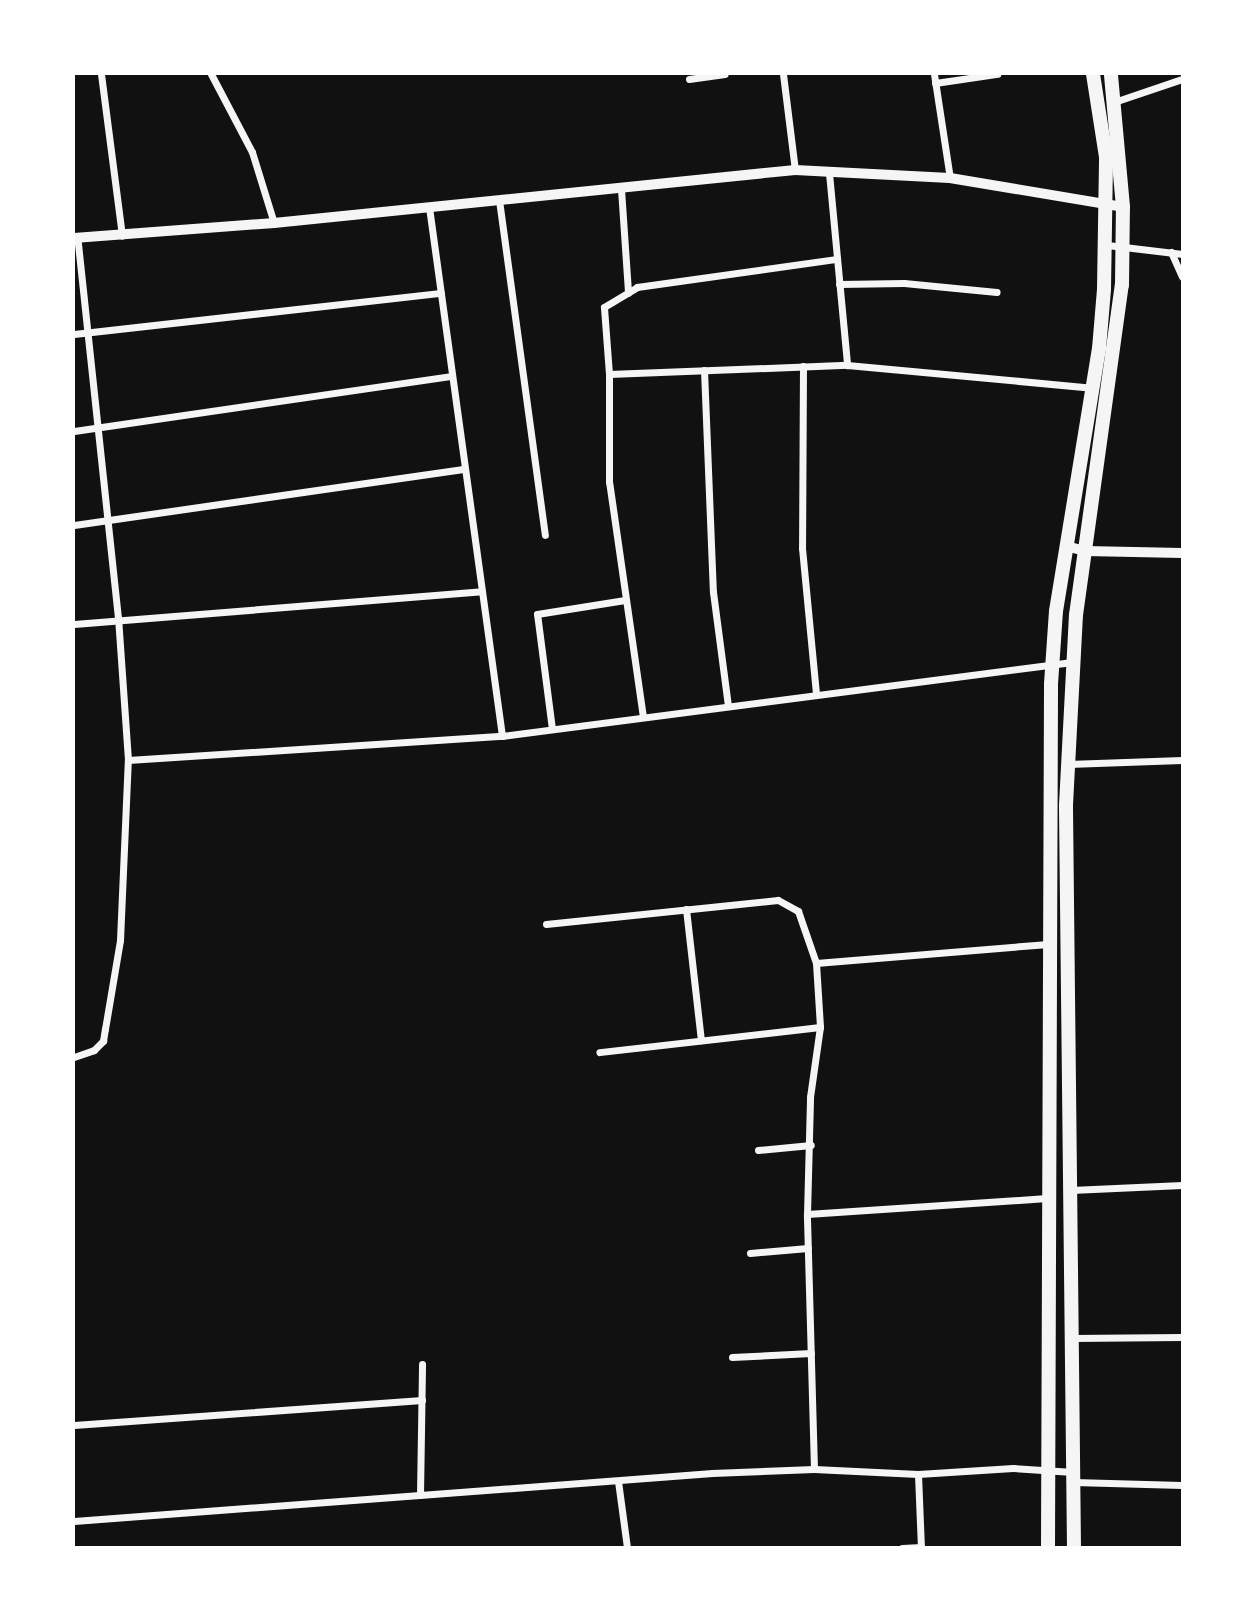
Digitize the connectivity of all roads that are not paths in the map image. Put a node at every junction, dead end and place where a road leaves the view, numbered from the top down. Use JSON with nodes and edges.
{"nodes":[{"id":1,"x":101,"y":74,"type":"edge"},
{"id":2,"x":211,"y":74,"type":"edge"},
{"id":3,"x":725,"y":74,"type":"edge"},
{"id":4,"x":783,"y":74,"type":"edge"},
{"id":5,"x":933,"y":74,"type":"edge"},
{"id":6,"x":997,"y":74,"type":"edge"},
{"id":7,"x":1093,"y":74,"type":"edge"},
{"id":8,"x":1111,"y":74,"type":"edge"},
{"id":9,"x":688,"y":79,"type":"dead end"},
{"id":10,"x":1182,"y":79,"type":"edge"},
{"id":11,"x":935,"y":83,"type":"junction"},
{"id":12,"x":1117,"y":101,"type":"junction"},
{"id":13,"x":795,"y":170,"type":"junction"},
{"id":14,"x":829,"y":173,"type":"junction"},
{"id":15,"x":950,"y":178,"type":"junction"},
{"id":16,"x":621,"y":189,"type":"junction"},
{"id":17,"x":499,"y":200,"type":"junction"},
{"id":18,"x":1107,"y":205,"type":"junction"},
{"id":19,"x":429,"y":207,"type":"junction"},
{"id":20,"x":1123,"y":207,"type":"junction"},
{"id":21,"x":274,"y":223,"type":"junction"},
{"id":22,"x":122,"y":236,"type":"junction"},
{"id":23,"x":75,"y":237,"type":"edge"},
{"id":24,"x":1107,"y":245,"type":"junction"},
{"id":25,"x":1123,"y":246,"type":"junction"},
{"id":26,"x":1171,"y":252,"type":"junction"},
{"id":27,"x":1182,"y":254,"type":"edge"},
{"id":28,"x":837,"y":259,"type":"junction"},
{"id":29,"x":1182,"y":277,"type":"edge"},
{"id":30,"x":839,"y":284,"type":"junction"},
{"id":31,"x":997,"y":292,"type":"dead end"},
{"id":32,"x":441,"y":293,"type":"junction"},
{"id":33,"x":628,"y":293,"type":"junction"},
{"id":34,"x":88,"y":332,"type":"junction"},
{"id":35,"x":74,"y":334,"type":"edge"},
{"id":36,"x":847,"y":365,"type":"junction"},
{"id":37,"x":803,"y":366,"type":"junction"},
{"id":38,"x":704,"y":370,"type":"junction"},
{"id":39,"x":609,"y":374,"type":"junction"},
{"id":40,"x":452,"y":376,"type":"junction"},
{"id":41,"x":1092,"y":388,"type":"junction"},
{"id":42,"x":1108,"y":390,"type":"junction"},
{"id":43,"x":98,"y":428,"type":"junction"},
{"id":44,"x":74,"y":431,"type":"edge"},
{"id":45,"x":465,"y":469,"type":"junction"},
{"id":46,"x":108,"y":522,"type":"junction"},
{"id":47,"x":74,"y":526,"type":"edge"},
{"id":48,"x":545,"y":535,"type":"dead end"},
{"id":49,"x":1066,"y":546,"type":"junction"},
{"id":50,"x":1085,"y":551,"type":"junction"},
{"id":51,"x":1182,"y":553,"type":"edge"},
{"id":52,"x":482,"y":591,"type":"junction"},
{"id":53,"x":625,"y":600,"type":"junction"},
{"id":54,"x":118,"y":618,"type":"junction"},
{"id":55,"x":74,"y":624,"type":"edge"},
{"id":56,"x":1072,"y":662,"type":"junction"},
{"id":57,"x":1052,"y":664,"type":"junction"},
{"id":58,"x":816,"y":694,"type":"junction"},
{"id":59,"x":728,"y":706,"type":"junction"},
{"id":60,"x":643,"y":717,"type":"junction"},
{"id":61,"x":552,"y":729,"type":"junction"},
{"id":62,"x":502,"y":736,"type":"junction"},
{"id":63,"x":128,"y":760,"type":"junction"},
{"id":64,"x":1182,"y":760,"type":"edge"},
{"id":65,"x":1068,"y":764,"type":"junction"},
{"id":66,"x":686,"y":909,"type":"junction"},
{"id":67,"x":546,"y":924,"type":"dead end"},
{"id":68,"x":1048,"y":944,"type":"junction"},
{"id":69,"x":816,"y":963,"type":"junction"},
{"id":70,"x":820,"y":1027,"type":"junction"},
{"id":71,"x":701,"y":1040,"type":"junction"},
{"id":72,"x":599,"y":1052,"type":"dead end"},
{"id":73,"x":74,"y":1057,"type":"edge"},
{"id":74,"x":1050,"y":1076,"type":"junction"},
{"id":75,"x":1071,"y":1076,"type":"junction"},
{"id":76,"x":811,"y":1145,"type":"junction"},
{"id":77,"x":758,"y":1150,"type":"dead end"},
{"id":78,"x":1182,"y":1185,"type":"edge"},
{"id":79,"x":1071,"y":1190,"type":"junction"},
{"id":80,"x":1050,"y":1198,"type":"junction"},
{"id":81,"x":807,"y":1214,"type":"junction"},
{"id":82,"x":808,"y":1248,"type":"junction"},
{"id":83,"x":750,"y":1254,"type":"dead end"},
{"id":84,"x":1182,"y":1337,"type":"edge"},
{"id":85,"x":1072,"y":1338,"type":"junction"},
{"id":86,"x":811,"y":1353,"type":"junction"},
{"id":87,"x":732,"y":1357,"type":"dead end"},
{"id":88,"x":422,"y":1364,"type":"dead end"},
{"id":89,"x":422,"y":1400,"type":"junction"},
{"id":90,"x":74,"y":1425,"type":"edge"},
{"id":91,"x":814,"y":1469,"type":"junction"},
{"id":92,"x":1050,"y":1470,"type":"junction"},
{"id":93,"x":918,"y":1474,"type":"junction"},
{"id":94,"x":1073,"y":1477,"type":"junction"},
{"id":95,"x":618,"y":1481,"type":"junction"},
{"id":96,"x":1182,"y":1485,"type":"edge"},
{"id":97,"x":420,"y":1495,"type":"junction"},
{"id":98,"x":74,"y":1521,"type":"edge"},
{"id":99,"x":921,"y":1547,"type":"edge"},
{"id":100,"x":628,"y":1548,"type":"edge"},
{"id":101,"x":902,"y":1548,"type":"edge"},
{"id":102,"x":1048,"y":1548,"type":"edge"},
{"id":103,"x":1074,"y":1548,"type":"edge"}],
"edges":[{"from":1,"to":22,"type":"street"},
{"from":2,"to":21,"type":"street"},
{"from":3,"to":9,"type":"street"},
{"from":4,"to":13,"type":"street"},
{"from":5,"to":11,"type":"street"},
{"from":6,"to":11,"type":"street"},
{"from":7,"to":18,"type":"main road"},
{"from":8,"to":12,"type":"main road"},
{"from":10,"to":12,"type":"street"},
{"from":11,"to":15,"type":"street"},
{"from":12,"to":20,"type":"main road"},
{"from":13,"to":14,"type":"street"},
{"from":13,"to":16,"type":"street"},
{"from":14,"to":15,"type":"street"},
{"from":14,"to":28,"type":"street"},
{"from":15,"to":18,"type":"street"},
{"from":16,"to":17,"type":"street"},
{"from":16,"to":33,"type":"street"},
{"from":17,"to":19,"type":"street"},
{"from":17,"to":48,"type":"street"},
{"from":18,"to":20,"type":"street"},
{"from":18,"to":24,"type":"main road"},
{"from":19,"to":21,"type":"street"},
{"from":19,"to":32,"type":"street"},
{"from":20,"to":25,"type":"main road"},
{"from":21,"to":22,"type":"street"},
{"from":22,"to":23,"type":"street"},
{"from":23,"to":34,"type":"street"},
{"from":24,"to":25,"type":"street"},
{"from":24,"to":41,"type":"main road"},
{"from":25,"to":26,"type":"street"},
{"from":25,"to":42,"type":"main road"},
{"from":26,"to":27,"type":"street"},
{"from":26,"to":29,"type":"street"},
{"from":28,"to":30,"type":"street"},
{"from":28,"to":33,"type":"street"},
{"from":30,"to":31,"type":"street"},
{"from":30,"to":36,"type":"street"},
{"from":32,"to":34,"type":"street"},
{"from":32,"to":40,"type":"street"},
{"from":33,"to":39,"type":"street"},
{"from":34,"to":35,"type":"street"},
{"from":34,"to":43,"type":"street"},
{"from":36,"to":37,"type":"street"},
{"from":36,"to":41,"type":"street"},
{"from":37,"to":38,"type":"street"},
{"from":37,"to":58,"type":"street"},
{"from":38,"to":39,"type":"street"},
{"from":38,"to":59,"type":"street"},
{"from":39,"to":53,"type":"street"},
{"from":40,"to":43,"type":"street"},
{"from":40,"to":45,"type":"street"},
{"from":41,"to":42,"type":"street"},
{"from":41,"to":49,"type":"main road"},
{"from":42,"to":50,"type":"main road"},
{"from":43,"to":44,"type":"street"},
{"from":43,"to":46,"type":"street"},
{"from":45,"to":46,"type":"street"},
{"from":45,"to":52,"type":"street"},
{"from":46,"to":47,"type":"street"},
{"from":46,"to":54,"type":"street"},
{"from":49,"to":50,"type":"street"},
{"from":49,"to":57,"type":"main road"},
{"from":50,"to":51,"type":"street"},
{"from":50,"to":56,"type":"main road"},
{"from":52,"to":54,"type":"street"},
{"from":52,"to":62,"type":"street"},
{"from":53,"to":60,"type":"street"},
{"from":53,"to":61,"type":"street"},
{"from":54,"to":55,"type":"street"},
{"from":54,"to":63,"type":"street"},
{"from":56,"to":57,"type":"street"},
{"from":56,"to":65,"type":"main road"},
{"from":57,"to":58,"type":"street"},
{"from":57,"to":68,"type":"main road"},
{"from":58,"to":59,"type":"street"},
{"from":59,"to":60,"type":"street"},
{"from":60,"to":61,"type":"street"},
{"from":61,"to":62,"type":"street"},
{"from":62,"to":63,"type":"street"},
{"from":63,"to":73,"type":"street"},
{"from":64,"to":65,"type":"street"},
{"from":65,"to":75,"type":"main road"},
{"from":66,"to":67,"type":"street"},
{"from":66,"to":69,"type":"street"},
{"from":66,"to":71,"type":"street"},
{"from":68,"to":69,"type":"street"},
{"from":68,"to":74,"type":"main road"},
{"from":69,"to":70,"type":"street"},
{"from":70,"to":71,"type":"street"},
{"from":70,"to":76,"type":"street"},
{"from":71,"to":72,"type":"street"},
{"from":74,"to":75,"type":"main road"},
{"from":74,"to":80,"type":"main road"},
{"from":75,"to":79,"type":"main road"},
{"from":76,"to":77,"type":"street"},
{"from":76,"to":81,"type":"street"},
{"from":78,"to":79,"type":"street"},
{"from":79,"to":85,"type":"main road"},
{"from":80,"to":81,"type":"street"},
{"from":80,"to":92,"type":"main road"},
{"from":81,"to":82,"type":"street"},
{"from":82,"to":83,"type":"street"},
{"from":82,"to":86,"type":"street"},
{"from":84,"to":85,"type":"street"},
{"from":85,"to":94,"type":"main road"},
{"from":86,"to":87,"type":"street"},
{"from":86,"to":91,"type":"street"},
{"from":88,"to":89,"type":"street"},
{"from":89,"to":90,"type":"street"},
{"from":89,"to":97,"type":"street"},
{"from":91,"to":93,"type":"street"},
{"from":91,"to":95,"type":"street"},
{"from":92,"to":93,"type":"street"},
{"from":92,"to":94,"type":"street"},
{"from":92,"to":102,"type":"main road"},
{"from":93,"to":99,"type":"street"},
{"from":94,"to":96,"type":"street"},
{"from":94,"to":103,"type":"main road"},
{"from":95,"to":97,"type":"street"},
{"from":95,"to":100,"type":"street"},
{"from":97,"to":98,"type":"street"},
{"from":99,"to":101,"type":"street"}]}
